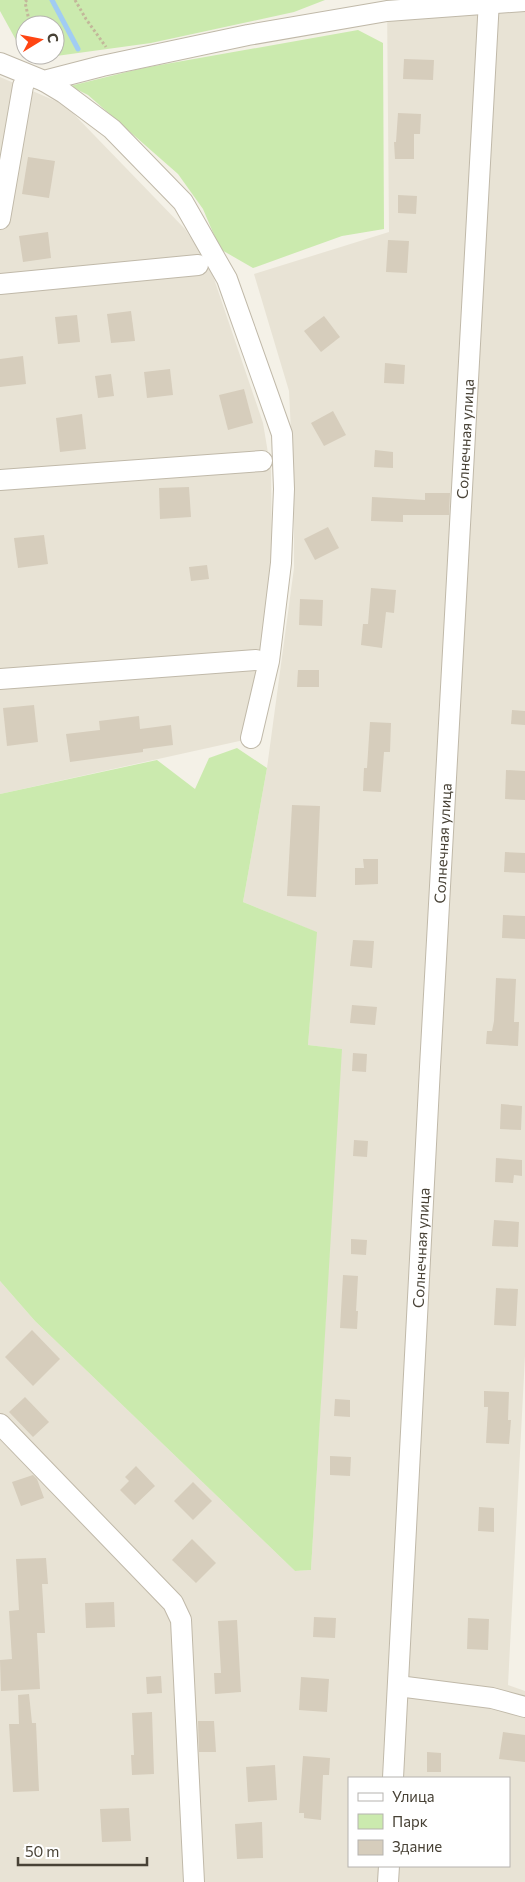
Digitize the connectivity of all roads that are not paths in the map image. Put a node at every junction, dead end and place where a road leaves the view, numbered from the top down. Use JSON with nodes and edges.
{"nodes":[{"id":1,"x":525,"y":1,"type":"edge"},
{"id":2,"x":489,"y":2,"type":"edge"},
{"id":3,"x":0,"y":62,"type":"edge"},
{"id":4,"x":36,"y":78,"type":"junction"},
{"id":5,"x":0,"y":219,"type":"edge"},
{"id":6,"x":198,"y":265,"type":"dead end"},
{"id":7,"x":0,"y":284,"type":"edge"},
{"id":8,"x":262,"y":462,"type":"dead end"},
{"id":9,"x":0,"y":480,"type":"edge"},
{"id":10,"x":256,"y":660,"type":"dead end"},
{"id":11,"x":0,"y":679,"type":"edge"},
{"id":12,"x":251,"y":738,"type":"dead end"},
{"id":13,"x":0,"y":1424,"type":"edge"},
{"id":14,"x":398,"y":1686,"type":"junction"},
{"id":15,"x":525,"y":1707,"type":"edge"},
{"id":16,"x":393,"y":1777,"type":"edge"},
{"id":17,"x":389,"y":1867,"type":"edge"},
{"id":18,"x":194,"y":1882,"type":"edge"},
{"id":19,"x":388,"y":1882,"type":"edge"}],
"edges":[{"from":1,"to":2,"type":"street"},
{"from":2,"to":4,"type":"street"},
{"from":2,"to":14,"type":"street","name":"Солнечная улица"},
{"from":3,"to":4,"type":"street"},
{"from":4,"to":5,"type":"street"},
{"from":4,"to":12,"type":"street"},
{"from":6,"to":7,"type":"street"},
{"from":8,"to":9,"type":"street"},
{"from":10,"to":11,"type":"street"},
{"from":13,"to":18,"type":"street"},
{"from":14,"to":15,"type":"street"},
{"from":14,"to":16,"type":"street","name":"Солнечная улица"},
{"from":17,"to":19,"type":"street"}]}
